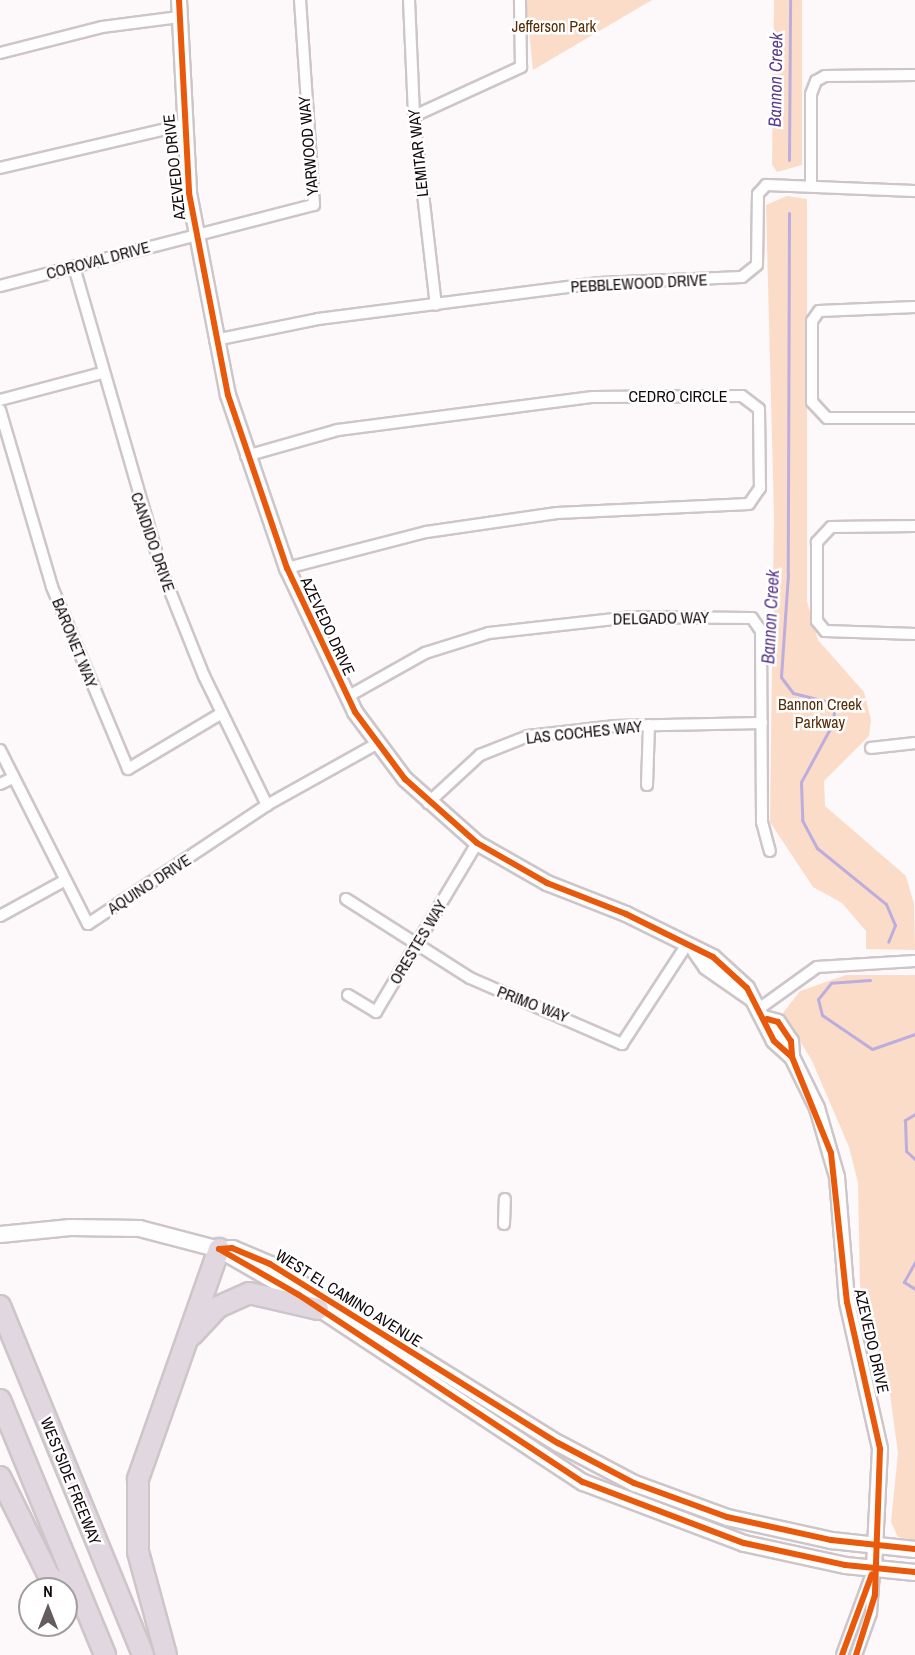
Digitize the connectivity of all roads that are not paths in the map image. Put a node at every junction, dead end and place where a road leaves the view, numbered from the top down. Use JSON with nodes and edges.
{"nodes":[{"id":1,"x":179,"y":0,"type":"edge"},
{"id":2,"x":300,"y":0,"type":"edge"},
{"id":3,"x":409,"y":0,"type":"edge"},
{"id":4,"x":520,"y":0,"type":"edge"},
{"id":5,"x":179,"y":17,"type":"junction"},
{"id":6,"x":0,"y":53,"type":"edge"},
{"id":7,"x":915,"y":75,"type":"edge"},
{"id":8,"x":414,"y":116,"type":"junction"},
{"id":9,"x":183,"y":125,"type":"junction"},
{"id":10,"x":0,"y":168,"type":"edge"},
{"id":11,"x":811,"y":184,"type":"junction"},
{"id":12,"x":915,"y":191,"type":"edge"},
{"id":13,"x":195,"y":235,"type":"junction"},
{"id":14,"x":74,"y":267,"type":"junction"},
{"id":15,"x":0,"y":286,"type":"edge"},
{"id":16,"x":436,"y":305,"type":"junction"},
{"id":17,"x":915,"y":307,"type":"edge"},
{"id":18,"x":215,"y":340,"type":"junction"},
{"id":19,"x":102,"y":372,"type":"junction"},
{"id":20,"x":0,"y":399,"type":"edge"},
{"id":21,"x":0,"y":410,"type":"edge"},
{"id":22,"x":915,"y":418,"type":"edge"},
{"id":23,"x":246,"y":456,"type":"junction"},
{"id":24,"x":915,"y":526,"type":"edge"},
{"id":25,"x":286,"y":568,"type":"junction"},
{"id":26,"x":915,"y":634,"type":"edge"},
{"id":27,"x":346,"y":697,"type":"junction"},
{"id":28,"x":222,"y":713,"type":"junction"},
{"id":29,"x":762,"y":723,"type":"junction"},
{"id":30,"x":649,"y":725,"type":"junction"},
{"id":31,"x":915,"y":742,"type":"edge"},
{"id":32,"x":376,"y":744,"type":"junction"},
{"id":33,"x":871,"y":748,"type":"dead end"},
{"id":34,"x":0,"y":750,"type":"edge"},
{"id":35,"x":13,"y":778,"type":"junction"},
{"id":36,"x":0,"y":784,"type":"edge"},
{"id":37,"x":646,"y":785,"type":"dead end"},
{"id":38,"x":429,"y":803,"type":"junction"},
{"id":39,"x":267,"y":805,"type":"junction"},
{"id":40,"x":477,"y":843,"type":"junction"},
{"id":41,"x":770,"y":851,"type":"dead end"},
{"id":42,"x":64,"y":881,"type":"junction"},
{"id":43,"x":346,"y":899,"type":"dead end"},
{"id":44,"x":0,"y":916,"type":"edge"},
{"id":45,"x":417,"y":945,"type":"junction"},
{"id":46,"x":691,"y":948,"type":"junction"},
{"id":47,"x":915,"y":961,"type":"edge"},
{"id":48,"x":348,"y":995,"type":"dead end"},
{"id":49,"x":760,"y":1009,"type":"junction"},
{"id":50,"x":505,"y":1199,"type":"dead end"},
{"id":51,"x":504,"y":1224,"type":"dead end"},
{"id":52,"x":2,"y":1234,"type":"edge"},
{"id":53,"x":219,"y":1250,"type":"junction"},
{"id":54,"x":0,"y":1306,"type":"edge"},
{"id":55,"x":318,"y":1309,"type":"junction"},
{"id":56,"x":186,"y":1341,"type":"junction"},
{"id":57,"x":0,"y":1400,"type":"edge"},
{"id":58,"x":0,"y":1478,"type":"edge"},
{"id":59,"x":876,"y":1547,"type":"junction"},
{"id":60,"x":915,"y":1549,"type":"edge"},
{"id":61,"x":874,"y":1568,"type":"junction"},
{"id":62,"x":915,"y":1572,"type":"edge"},
{"id":63,"x":50,"y":1577,"type":"edge"},
{"id":64,"x":78,"y":1599,"type":"edge"},
{"id":65,"x":84,"y":1604,"type":"junction"},
{"id":66,"x":105,"y":1655,"type":"edge"},
{"id":67,"x":143,"y":1655,"type":"edge"},
{"id":68,"x":166,"y":1655,"type":"edge"},
{"id":69,"x":842,"y":1655,"type":"edge"},
{"id":70,"x":856,"y":1655,"type":"edge"}],
"edges":[{"from":1,"to":5,"type":"street","name":"AZEVEDO DRIVE"},
{"from":2,"to":13,"type":"street","name":"YARWOOD WAY"},
{"from":3,"to":8,"type":"street","name":"LEMITAR WAY"},
{"from":4,"to":8,"type":"street"},
{"from":5,"to":6,"type":"street"},
{"from":5,"to":9,"type":"street","name":"AZEVEDO DRIVE"},
{"from":7,"to":11,"type":"street"},
{"from":8,"to":16,"type":"street","name":"LEMITAR WAY"},
{"from":9,"to":10,"type":"street"},
{"from":9,"to":13,"type":"street","name":"AZEVEDO DRIVE"},
{"from":11,"to":12,"type":"street","name":"PEBBLEWOOD DRIVE"},
{"from":11,"to":16,"type":"street","name":"PEBBLEWOOD DRIVE"},
{"from":13,"to":14,"type":"street","name":"COROVAL DRIVE"},
{"from":13,"to":18,"type":"street","name":"AZEVEDO DRIVE"},
{"from":14,"to":15,"type":"street","name":"COROVAL DRIVE"},
{"from":14,"to":19,"type":"street","name":"CANDIDO DRIVE"},
{"from":16,"to":18,"type":"street","name":"PEBBLEWOOD DRIVE"},
{"from":17,"to":22,"type":"street"},
{"from":18,"to":23,"type":"street","name":"AZEVEDO DRIVE"},
{"from":19,"to":20,"type":"street"},
{"from":19,"to":28,"type":"street","name":"CANDIDO DRIVE"},
{"from":21,"to":28,"type":"street","name":"BARONET WAY"},
{"from":23,"to":25,"type":"street","name":"AZEVEDO DRIVE"},
{"from":23,"to":25,"type":"street","name":"CEDRO CIRCLE"},
{"from":24,"to":26,"type":"street"},
{"from":25,"to":27,"type":"street","name":"AZEVEDO DRIVE"},
{"from":27,"to":29,"type":"street","name":"DELGADO WAY"},
{"from":27,"to":32,"type":"street","name":"AZEVEDO DRIVE"},
{"from":28,"to":39,"type":"street","name":"CANDIDO DRIVE"},
{"from":29,"to":30,"type":"street","name":"LAS COCHES WAY"},
{"from":29,"to":41,"type":"street","name":"DELGADO WAY"},
{"from":30,"to":37,"type":"street"},
{"from":30,"to":38,"type":"street","name":"LAS COCHES WAY"},
{"from":31,"to":33,"type":"street"},
{"from":32,"to":38,"type":"street","name":"AZEVEDO DRIVE"},
{"from":32,"to":39,"type":"street","name":"AQUINO DRIVE"},
{"from":34,"to":35,"type":"street","name":"AQUINO DRIVE"},
{"from":35,"to":36,"type":"street"},
{"from":35,"to":42,"type":"street","name":"AQUINO DRIVE"},
{"from":38,"to":40,"type":"street","name":"AZEVEDO DRIVE"},
{"from":39,"to":42,"type":"street","name":"AQUINO DRIVE"},
{"from":40,"to":45,"type":"street","name":"ORESTES WAY"},
{"from":40,"to":46,"type":"street","name":"AZEVEDO DRIVE"},
{"from":42,"to":44,"type":"street"},
{"from":43,"to":45,"type":"street","name":"PRIMO WAY"},
{"from":45,"to":46,"type":"street","name":"PRIMO WAY"},
{"from":45,"to":48,"type":"street","name":"ORESTES WAY"},
{"from":46,"to":49,"type":"street","name":"AZEVEDO DRIVE"},
{"from":47,"to":49,"type":"street"},
{"from":49,"to":59,"type":"street","name":"AZEVEDO DRIVE"},
{"from":50,"to":51,"type":"street"},
{"from":52,"to":53,"type":"main road","name":"WEST EL CAMINO AVENUE"},
{"from":53,"to":55,"type":"main road","name":"WEST EL CAMINO AVENUE"},
{"from":53,"to":56,"type":"highway"},
{"from":53,"to":59,"type":"main road","name":"WEST EL CAMINO AVENUE"},
{"from":54,"to":67,"type":"highway","name":"WESTSIDE FREEWAY"},
{"from":55,"to":56,"type":"highway"},
{"from":55,"to":61,"type":"main road","name":"WEST EL CAMINO AVENUE"},
{"from":56,"to":68,"type":"highway"},
{"from":57,"to":65,"type":"highway"},
{"from":58,"to":63,"type":"highway"},
{"from":59,"to":60,"type":"main road","name":"WEST EL CAMINO AVENUE"},
{"from":59,"to":61,"type":"street","name":"AZEVEDO DRIVE"},
{"from":61,"to":62,"type":"main road","name":"WEST EL CAMINO AVENUE"},
{"from":61,"to":69,"type":"street"},
{"from":61,"to":70,"type":"street"},
{"from":64,"to":65,"type":"highway"},
{"from":65,"to":66,"type":"highway"}]}
